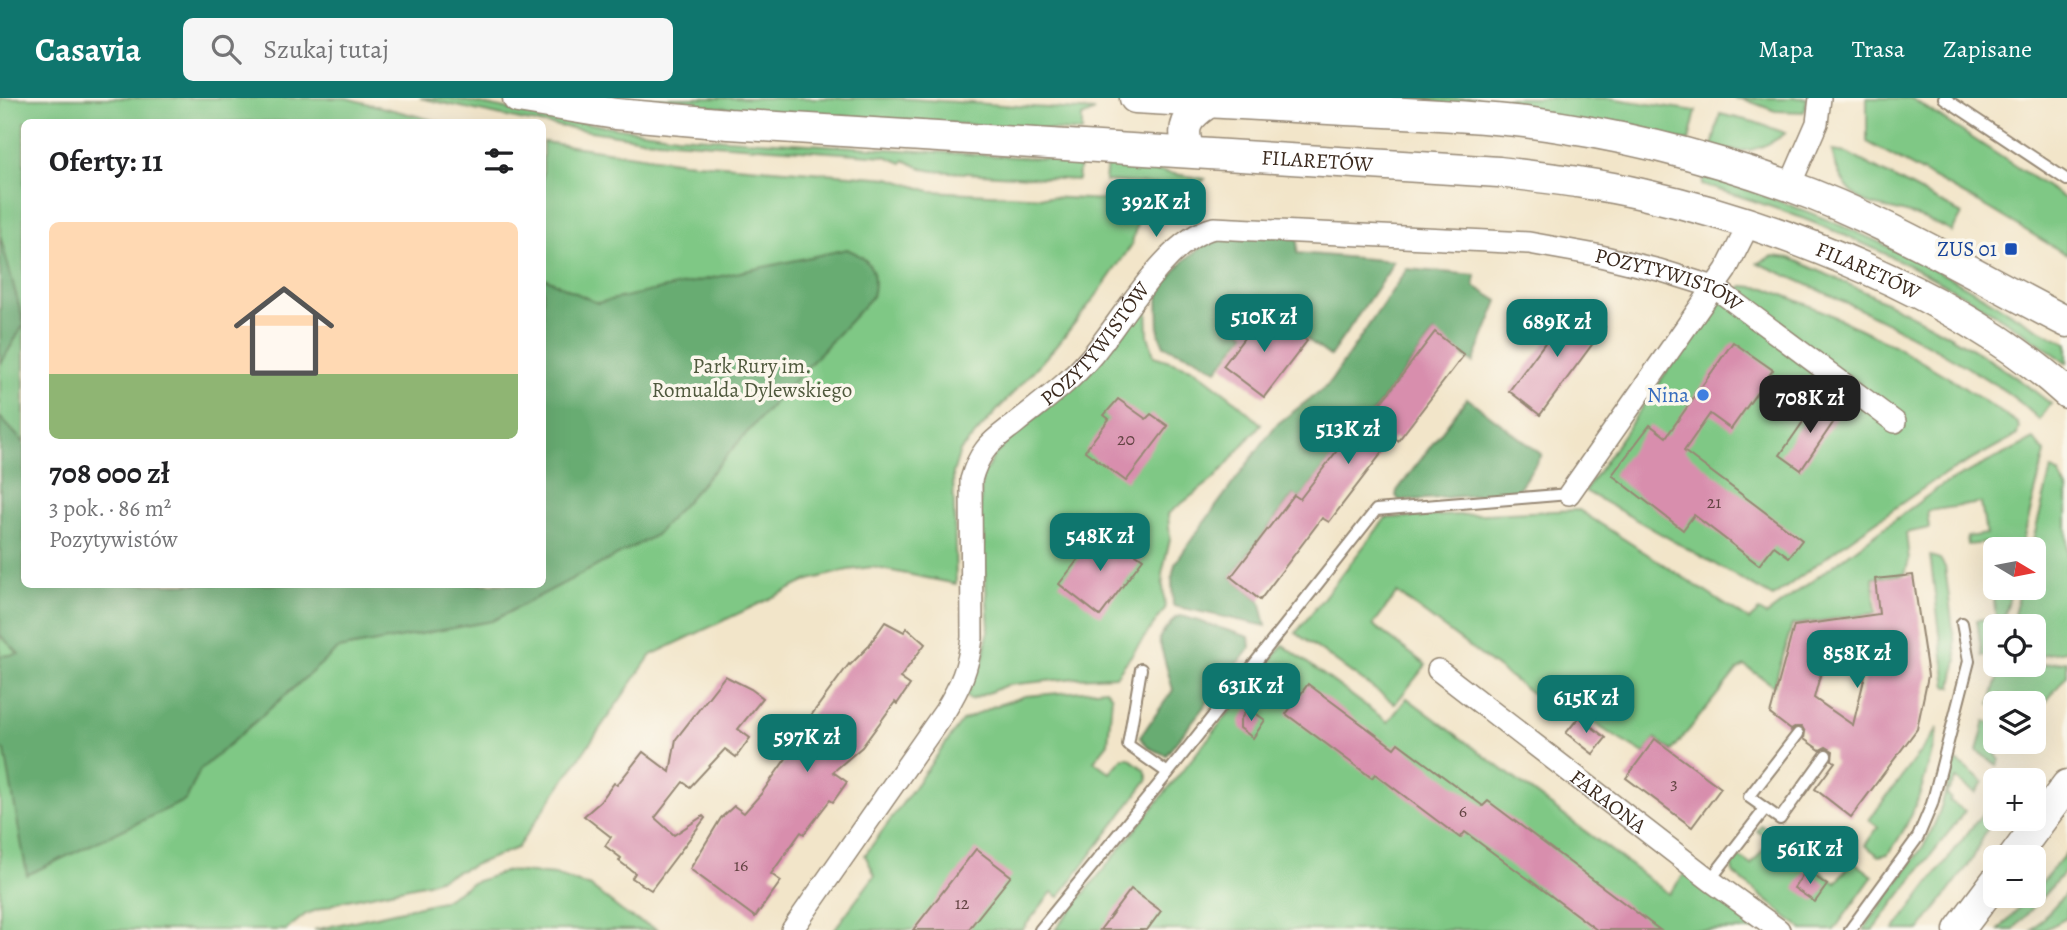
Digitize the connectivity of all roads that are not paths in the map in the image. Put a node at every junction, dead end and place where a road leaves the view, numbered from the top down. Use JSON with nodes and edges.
{"nodes":[{"id":1,"x":518,"y":98,"type":"edge"},
{"id":2,"x":1135,"y":98,"type":"edge"},
{"id":3,"x":1820,"y":98,"type":"edge"},
{"id":4,"x":1944,"y":98,"type":"edge"},
{"id":5,"x":1208,"y":103,"type":"junction"},
{"id":6,"x":1190,"y":152,"type":"junction"},
{"id":7,"x":2067,"y":180,"type":"edge"},
{"id":8,"x":1790,"y":185,"type":"junction"},
{"id":9,"x":1749,"y":224,"type":"junction"},
{"id":10,"x":1714,"y":287,"type":"junction"},
{"id":11,"x":2067,"y":322,"type":"edge"},
{"id":12,"x":2067,"y":393,"type":"edge"},
{"id":13,"x":1895,"y":422,"type":"dead end"},
{"id":14,"x":1569,"y":494,"type":"joint"},
{"id":15,"x":1962,"y":623,"type":"dead end"},
{"id":16,"x":1142,"y":669,"type":"dead end"},
{"id":17,"x":1438,"y":670,"type":"dead end"},
{"id":18,"x":1798,"y":734,"type":"dead end"},
{"id":19,"x":1826,"y":755,"type":"dead end"},
{"id":20,"x":1168,"y":773,"type":"junction"},
{"id":21,"x":2067,"y":785,"type":"edge"},
{"id":22,"x":1765,"y":809,"type":"junction"},
{"id":23,"x":2023,"y":845,"type":"edge"},
{"id":24,"x":1710,"y":880,"type":"junction"},
{"id":25,"x":1983,"y":898,"type":"edge"},
{"id":26,"x":792,"y":930,"type":"edge"},
{"id":27,"x":1040,"y":930,"type":"edge"},
{"id":28,"x":1779,"y":930,"type":"edge"},
{"id":29,"x":1850,"y":930,"type":"edge"},
{"id":30,"x":1959,"y":930,"type":"edge"}],
"edges":[{"from":1,"to":6,"type":"main road","name":"FILARETÓW"},
{"from":2,"to":5,"type":"main road"},
{"from":3,"to":8,"type":"street"},
{"from":4,"to":7,"type":"lane"},
{"from":5,"to":6,"type":"main road"},
{"from":5,"to":8,"type":"main road"},
{"from":6,"to":9,"type":"main road","name":"FILARETÓW"},
{"from":8,"to":11,"type":"main road"},
{"from":9,"to":10,"type":"street"},
{"from":9,"to":12,"type":"main road","name":"FILARETÓW"},
{"from":10,"to":13,"type":"street","name":"POZYTYWISTÓW"},
{"from":10,"to":14,"type":"street"},
{"from":10,"to":26,"type":"street","name":"POZYTYWISTÓW"},
{"from":14,"to":20,"type":"lane"},
{"from":15,"to":29,"type":"lane"},
{"from":16,"to":20,"type":"lane"},
{"from":17,"to":24,"type":"street","name":"FARAONA"},
{"from":18,"to":22,"type":"lane"},
{"from":19,"to":22,"type":"lane"},
{"from":20,"to":27,"type":"lane"},
{"from":21,"to":23,"type":"main road"},
{"from":22,"to":24,"type":"lane"},
{"from":24,"to":28,"type":"street","name":"FARAONA"},
{"from":25,"to":30,"type":"main road"}]}
